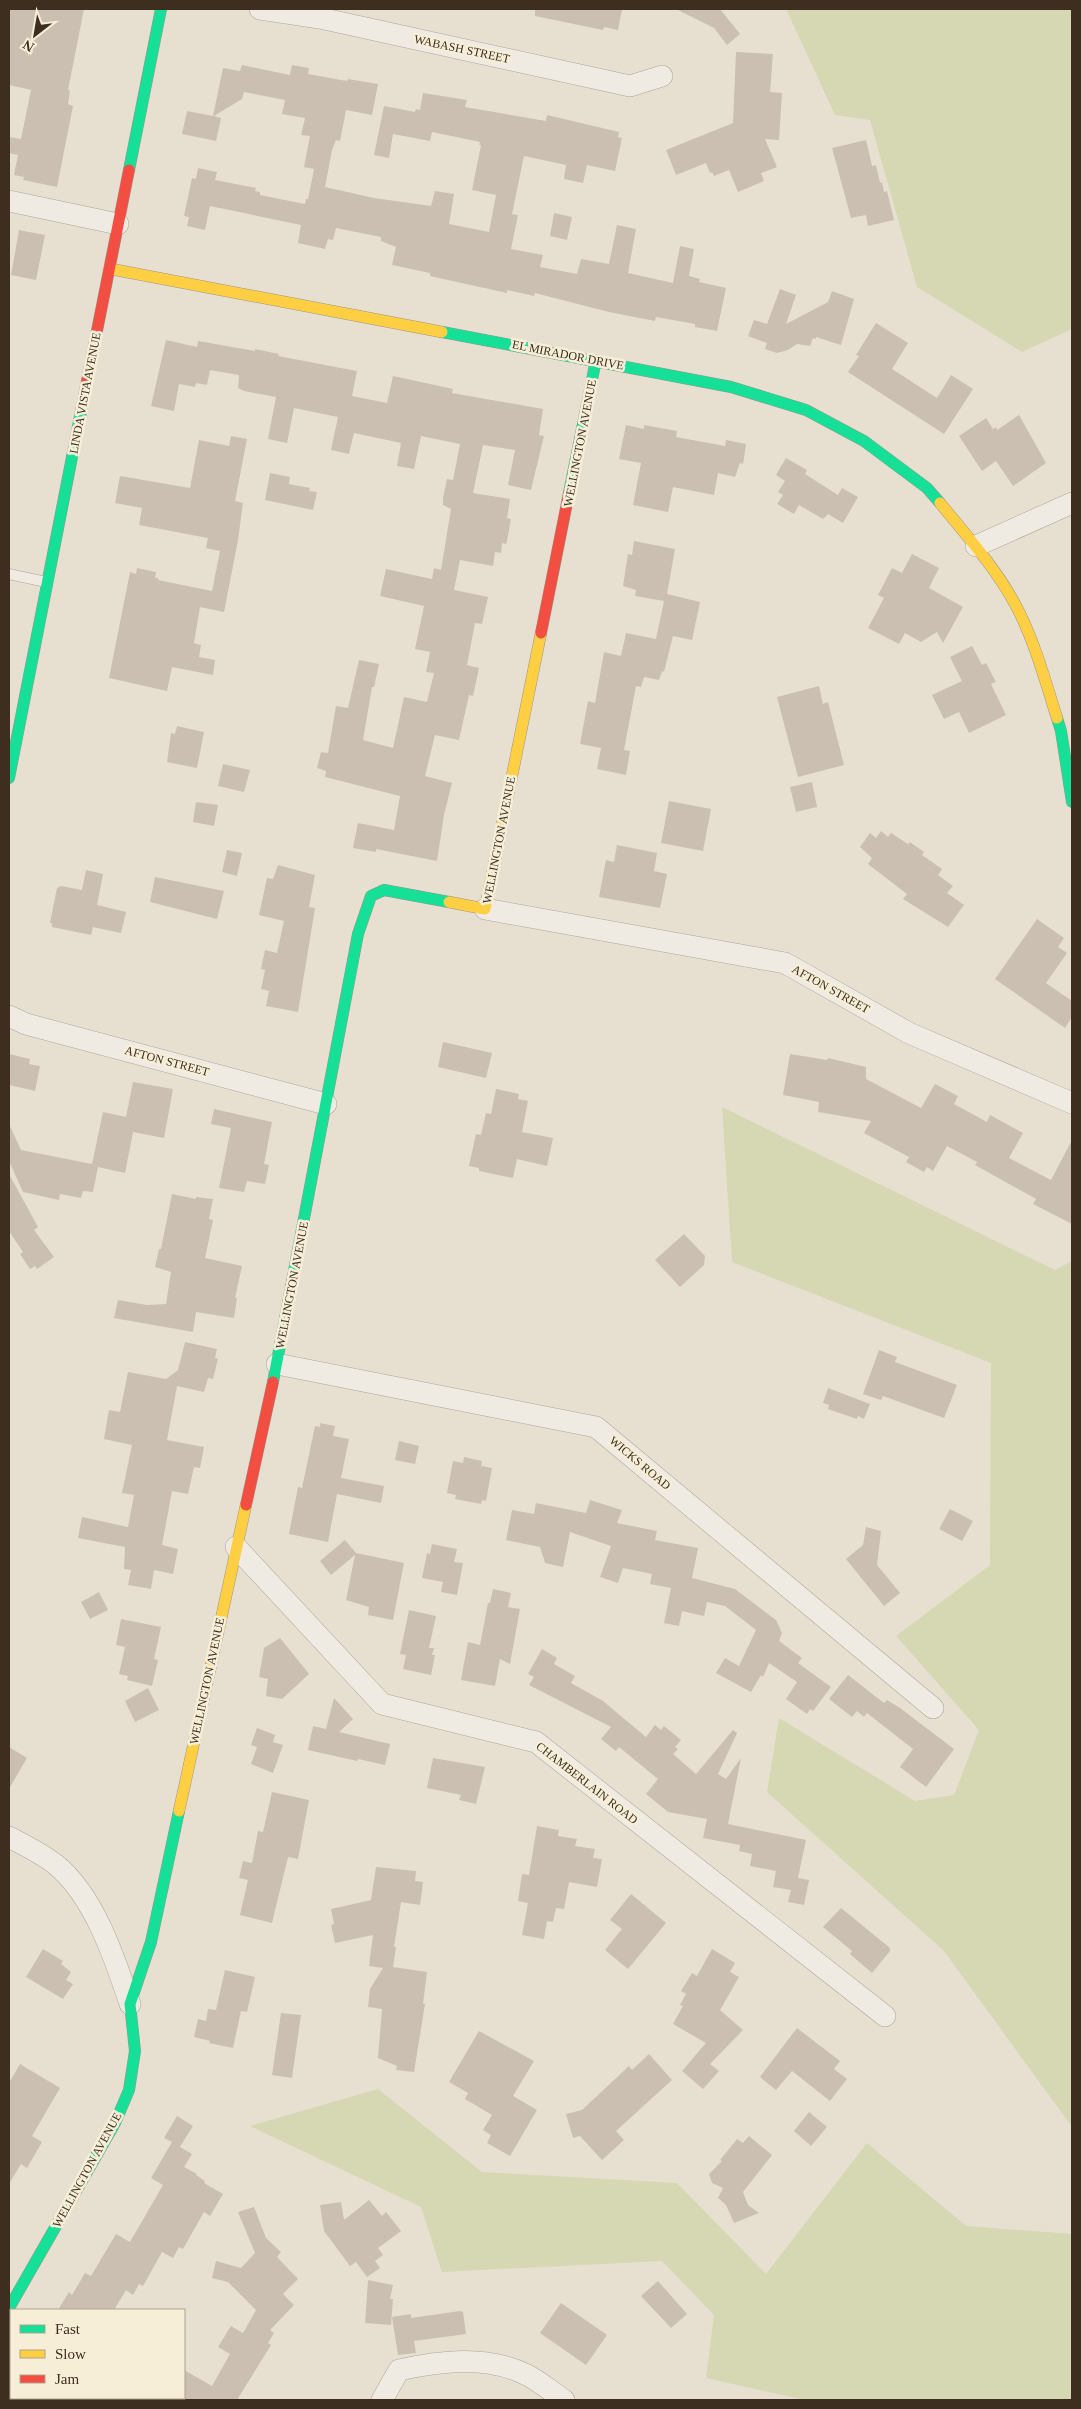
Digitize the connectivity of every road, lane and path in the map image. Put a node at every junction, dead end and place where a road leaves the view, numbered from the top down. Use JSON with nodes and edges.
{"nodes":[{"id":1,"x":161,"y":9,"type":"edge"},
{"id":2,"x":260,"y":9,"type":"edge"},
{"id":3,"x":662,"y":76,"type":"dead end"},
{"id":4,"x":9,"y":201,"type":"edge"},
{"id":5,"x":118,"y":224,"type":"junction"},
{"id":6,"x":111,"y":269,"type":"junction"},
{"id":7,"x":596,"y":360,"type":"junction"},
{"id":8,"x":1072,"y":503,"type":"edge"},
{"id":9,"x":976,"y":546,"type":"junction"},
{"id":10,"x":9,"y":574,"type":"edge"},
{"id":11,"x":47,"y":582,"type":"junction"},
{"id":12,"x":1068,"y":729,"type":"edge"},
{"id":13,"x":9,"y":778,"type":"edge"},
{"id":14,"x":1072,"y":802,"type":"edge"},
{"id":15,"x":485,"y":909,"type":"junction"},
{"id":16,"x":9,"y":1016,"type":"edge"},
{"id":17,"x":326,"y":1104,"type":"junction"},
{"id":18,"x":1072,"y":1104,"type":"edge"},
{"id":19,"x":277,"y":1364,"type":"junction"},
{"id":20,"x":236,"y":1547,"type":"junction"},
{"id":21,"x":934,"y":1708,"type":"dead end"},
{"id":22,"x":9,"y":1836,"type":"edge"},
{"id":23,"x":130,"y":2004,"type":"junction"},
{"id":24,"x":885,"y":2016,"type":"dead end"},
{"id":25,"x":9,"y":2308,"type":"edge"},
{"id":26,"x":382,"y":2400,"type":"edge"},
{"id":27,"x":564,"y":2400,"type":"edge"}],
"edges":[{"from":1,"to":5,"type":"street","name":"LINDA VISTA AVENUE"},
{"from":2,"to":3,"type":"street","name":"WABASH STREET"},
{"from":4,"to":5,"type":"street"},
{"from":5,"to":6,"type":"street","name":"LINDA VISTA AVENUE"},
{"from":6,"to":7,"type":"street","name":"EL MIRADOR DRIVE"},
{"from":6,"to":11,"type":"street","name":"LINDA VISTA AVENUE"},
{"from":7,"to":9,"type":"street","name":"EL MIRADOR DRIVE"},
{"from":7,"to":15,"type":"street","name":"WELLINGTON AVENUE"},
{"from":8,"to":9,"type":"street"},
{"from":9,"to":12,"type":"street","name":"EL MIRADOR DRIVE"},
{"from":10,"to":11,"type":"lane"},
{"from":11,"to":13,"type":"street","name":"LINDA VISTA AVENUE"},
{"from":12,"to":14,"type":"street","name":"EL MIRADOR DRIVE"},
{"from":15,"to":17,"type":"street","name":"WELLINGTON AVENUE"},
{"from":15,"to":18,"type":"street","name":"AFTON STREET"},
{"from":16,"to":17,"type":"street","name":"AFTON STREET"},
{"from":17,"to":19,"type":"street","name":"WELLINGTON AVENUE"},
{"from":19,"to":20,"type":"street","name":"WELLINGTON AVENUE"},
{"from":19,"to":21,"type":"street","name":"WICKS ROAD"},
{"from":20,"to":23,"type":"street","name":"WELLINGTON AVENUE"},
{"from":20,"to":24,"type":"street","name":"CHAMBERLAIN ROAD"},
{"from":22,"to":23,"type":"street"},
{"from":23,"to":25,"type":"street","name":"WELLINGTON AVENUE"},
{"from":26,"to":27,"type":"street"}]}
